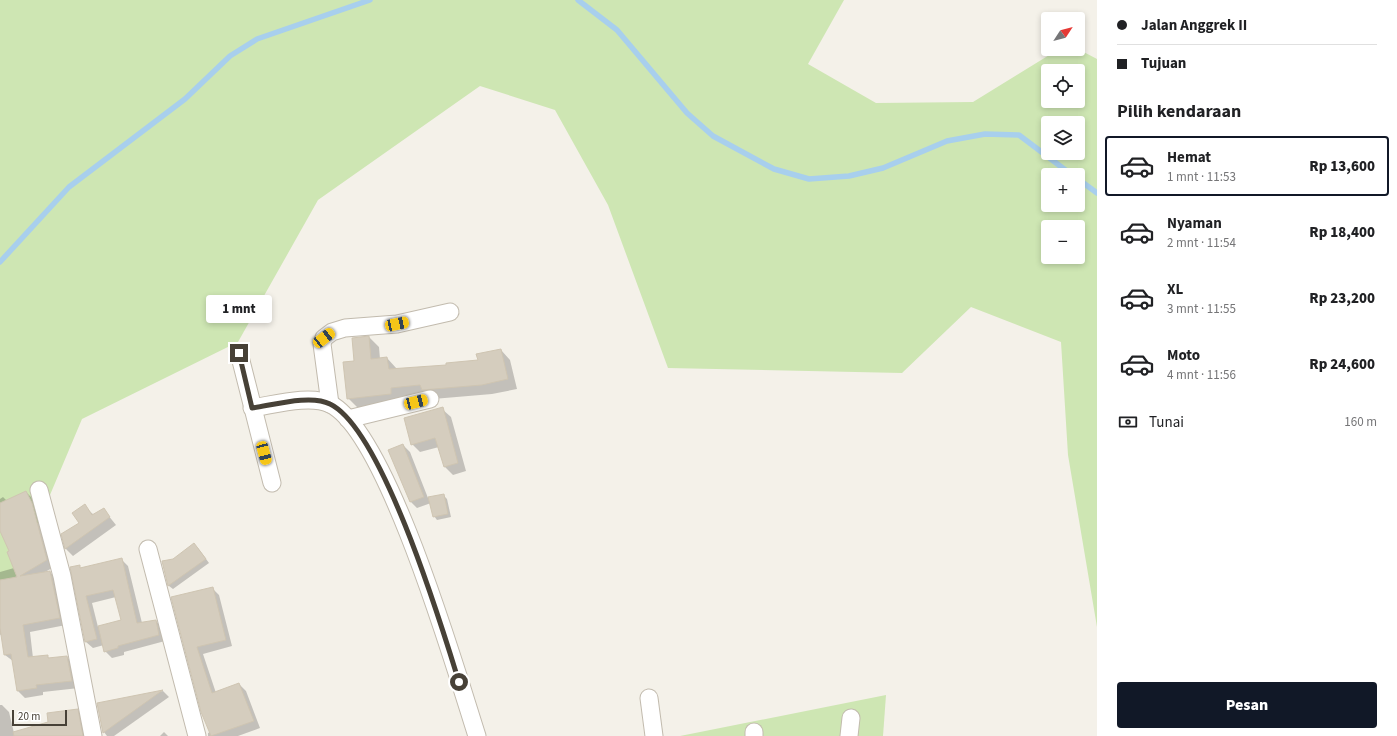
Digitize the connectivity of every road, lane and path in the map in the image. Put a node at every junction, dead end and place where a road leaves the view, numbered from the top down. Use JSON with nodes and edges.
{"nodes":[{"id":1,"x":450,"y":312,"type":"dead end"},
{"id":2,"x":239,"y":353,"type":"dead end"},
{"id":3,"x":430,"y":399,"type":"dead end"},
{"id":4,"x":330,"y":404,"type":"junction"},
{"id":5,"x":252,"y":408,"type":"junction"},
{"id":6,"x":348,"y":419,"type":"junction"},
{"id":7,"x":272,"y":483,"type":"dead end"},
{"id":8,"x":39,"y":490,"type":"dead end"},
{"id":9,"x":148,"y":549,"type":"dead end"},
{"id":10,"x":649,"y":698,"type":"dead end"},
{"id":11,"x":851,"y":718,"type":"dead end"},
{"id":12,"x":93,"y":736,"type":"edge"},
{"id":13,"x":197,"y":736,"type":"edge"},
{"id":14,"x":477,"y":736,"type":"edge"},
{"id":15,"x":654,"y":736,"type":"edge"},
{"id":16,"x":849,"y":736,"type":"edge"}],
"edges":[{"from":1,"to":4,"type":"street"},
{"from":2,"to":5,"type":"street"},
{"from":3,"to":6,"type":"street"},
{"from":4,"to":5,"type":"street"},
{"from":4,"to":6,"type":"street"},
{"from":5,"to":7,"type":"street"},
{"from":6,"to":14,"type":"street"},
{"from":8,"to":12,"type":"street"},
{"from":9,"to":13,"type":"street"},
{"from":10,"to":15,"type":"street"},
{"from":11,"to":16,"type":"street"}]}
